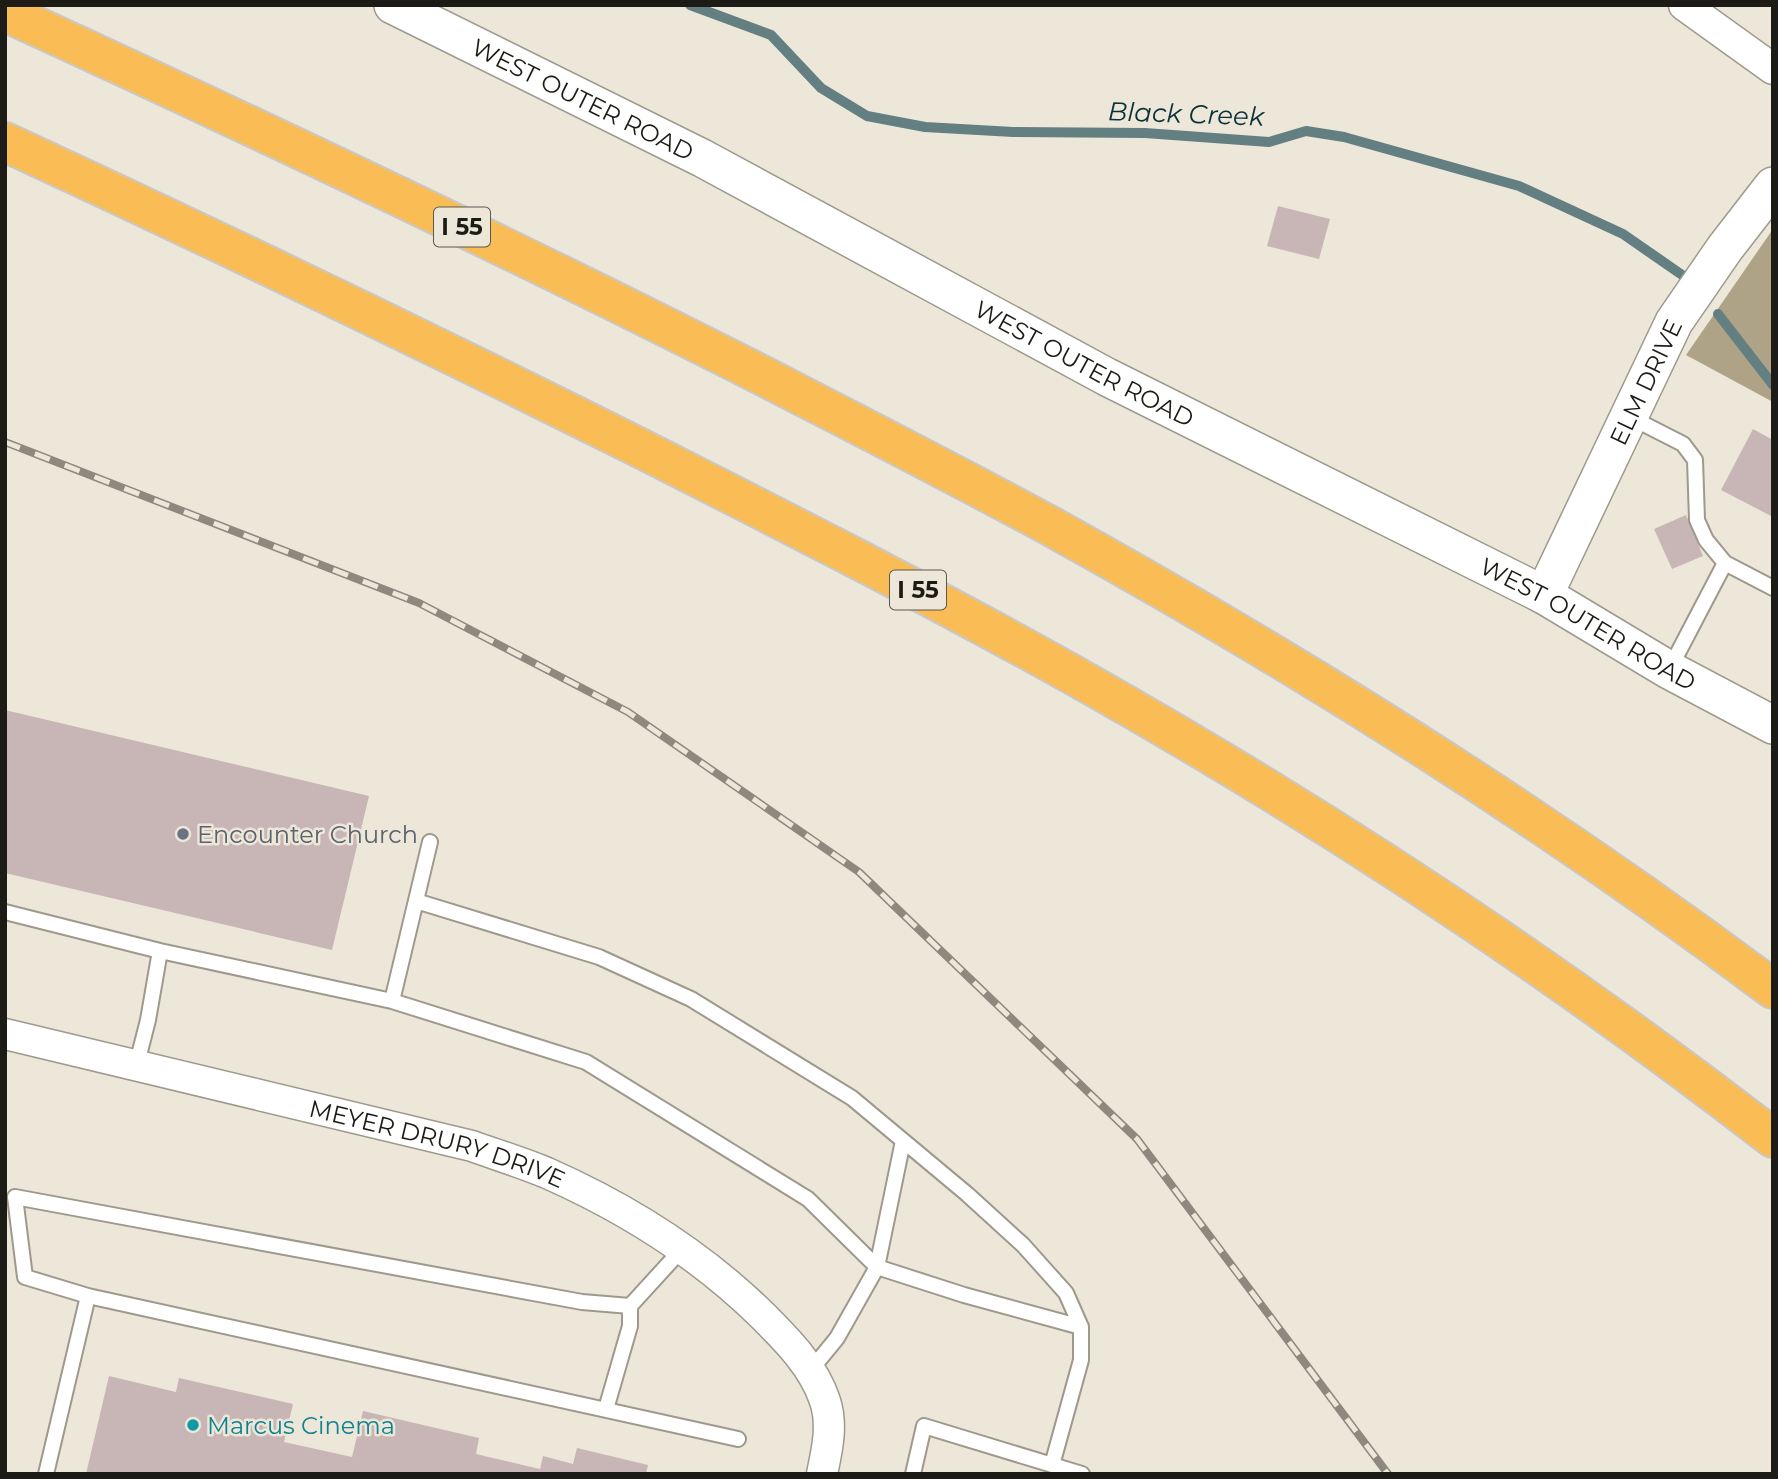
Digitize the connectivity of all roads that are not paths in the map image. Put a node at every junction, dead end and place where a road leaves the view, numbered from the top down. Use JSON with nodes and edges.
{"nodes":[{"id":1,"x":393,"y":5,"type":"edge"},
{"id":2,"x":1684,"y":5,"type":"edge"},
{"id":3,"x":5,"y":12,"type":"edge"},
{"id":4,"x":1773,"y":69,"type":"edge"},
{"id":5,"x":5,"y":142,"type":"edge"},
{"id":6,"x":1773,"y":186,"type":"edge"},
{"id":7,"x":1629,"y":416,"type":"junction"},
{"id":8,"x":1725,"y":563,"type":"junction"},
{"id":9,"x":1773,"y":588,"type":"edge"},
{"id":10,"x":1544,"y":595,"type":"junction"},
{"id":11,"x":1669,"y":670,"type":"junction"},
{"id":12,"x":1773,"y":725,"type":"edge"},
{"id":13,"x":430,"y":842,"type":"dead end"},
{"id":14,"x":416,"y":901,"type":"junction"},
{"id":15,"x":5,"y":912,"type":"edge"},
{"id":16,"x":160,"y":951,"type":"junction"},
{"id":17,"x":1773,"y":989,"type":"edge"},
{"id":18,"x":393,"y":1001,"type":"junction"},
{"id":19,"x":5,"y":1034,"type":"edge"},
{"id":20,"x":136,"y":1067,"type":"junction"},
{"id":21,"x":1773,"y":1138,"type":"edge"},
{"id":22,"x":903,"y":1141,"type":"junction"},
{"id":23,"x":683,"y":1248,"type":"junction"},
{"id":24,"x":877,"y":1267,"type":"junction"},
{"id":25,"x":88,"y":1296,"type":"junction"},
{"id":26,"x":630,"y":1306,"type":"junction"},
{"id":27,"x":1081,"y":1327,"type":"junction"},
{"id":28,"x":810,"y":1371,"type":"junction"},
{"id":29,"x":606,"y":1409,"type":"junction"},
{"id":30,"x":738,"y":1439,"type":"dead end"},
{"id":31,"x":1052,"y":1465,"type":"junction"},
{"id":32,"x":46,"y":1474,"type":"edge"},
{"id":33,"x":822,"y":1474,"type":"edge"},
{"id":34,"x":913,"y":1474,"type":"edge"},
{"id":35,"x":1082,"y":1474,"type":"edge"}],
"edges":[{"from":1,"to":10,"type":"street","name":"WEST OUTER ROAD"},
{"from":2,"to":4,"type":"street"},
{"from":3,"to":17,"type":"highway","number":"I 55"},
{"from":5,"to":21,"type":"highway","number":"I 55"},
{"from":6,"to":7,"type":"street","name":"ELM DRIVE"},
{"from":7,"to":8,"type":"lane"},
{"from":7,"to":10,"type":"street","name":"ELM DRIVE"},
{"from":8,"to":9,"type":"lane"},
{"from":8,"to":11,"type":"lane"},
{"from":10,"to":11,"type":"street","name":"WEST OUTER ROAD"},
{"from":11,"to":12,"type":"street","name":"WEST OUTER ROAD"},
{"from":13,"to":14,"type":"lane"},
{"from":14,"to":18,"type":"lane"},
{"from":14,"to":22,"type":"lane"},
{"from":15,"to":16,"type":"lane"},
{"from":16,"to":18,"type":"lane"},
{"from":16,"to":20,"type":"lane"},
{"from":18,"to":24,"type":"lane"},
{"from":19,"to":20,"type":"street","name":"MEYER DRURY DRIVE"},
{"from":20,"to":23,"type":"street","name":"MEYER DRURY DRIVE"},
{"from":22,"to":24,"type":"lane"},
{"from":22,"to":27,"type":"lane"},
{"from":23,"to":26,"type":"lane"},
{"from":23,"to":28,"type":"street","name":"MEYER DRURY DRIVE"},
{"from":24,"to":27,"type":"lane"},
{"from":24,"to":28,"type":"lane"},
{"from":25,"to":26,"type":"lane"},
{"from":25,"to":29,"type":"lane"},
{"from":25,"to":32,"type":"lane"},
{"from":26,"to":29,"type":"lane"},
{"from":27,"to":31,"type":"lane"},
{"from":28,"to":33,"type":"street","name":"MEYER DRURY DRIVE"},
{"from":29,"to":30,"type":"lane"},
{"from":31,"to":34,"type":"lane"},
{"from":31,"to":35,"type":"lane"}]}
